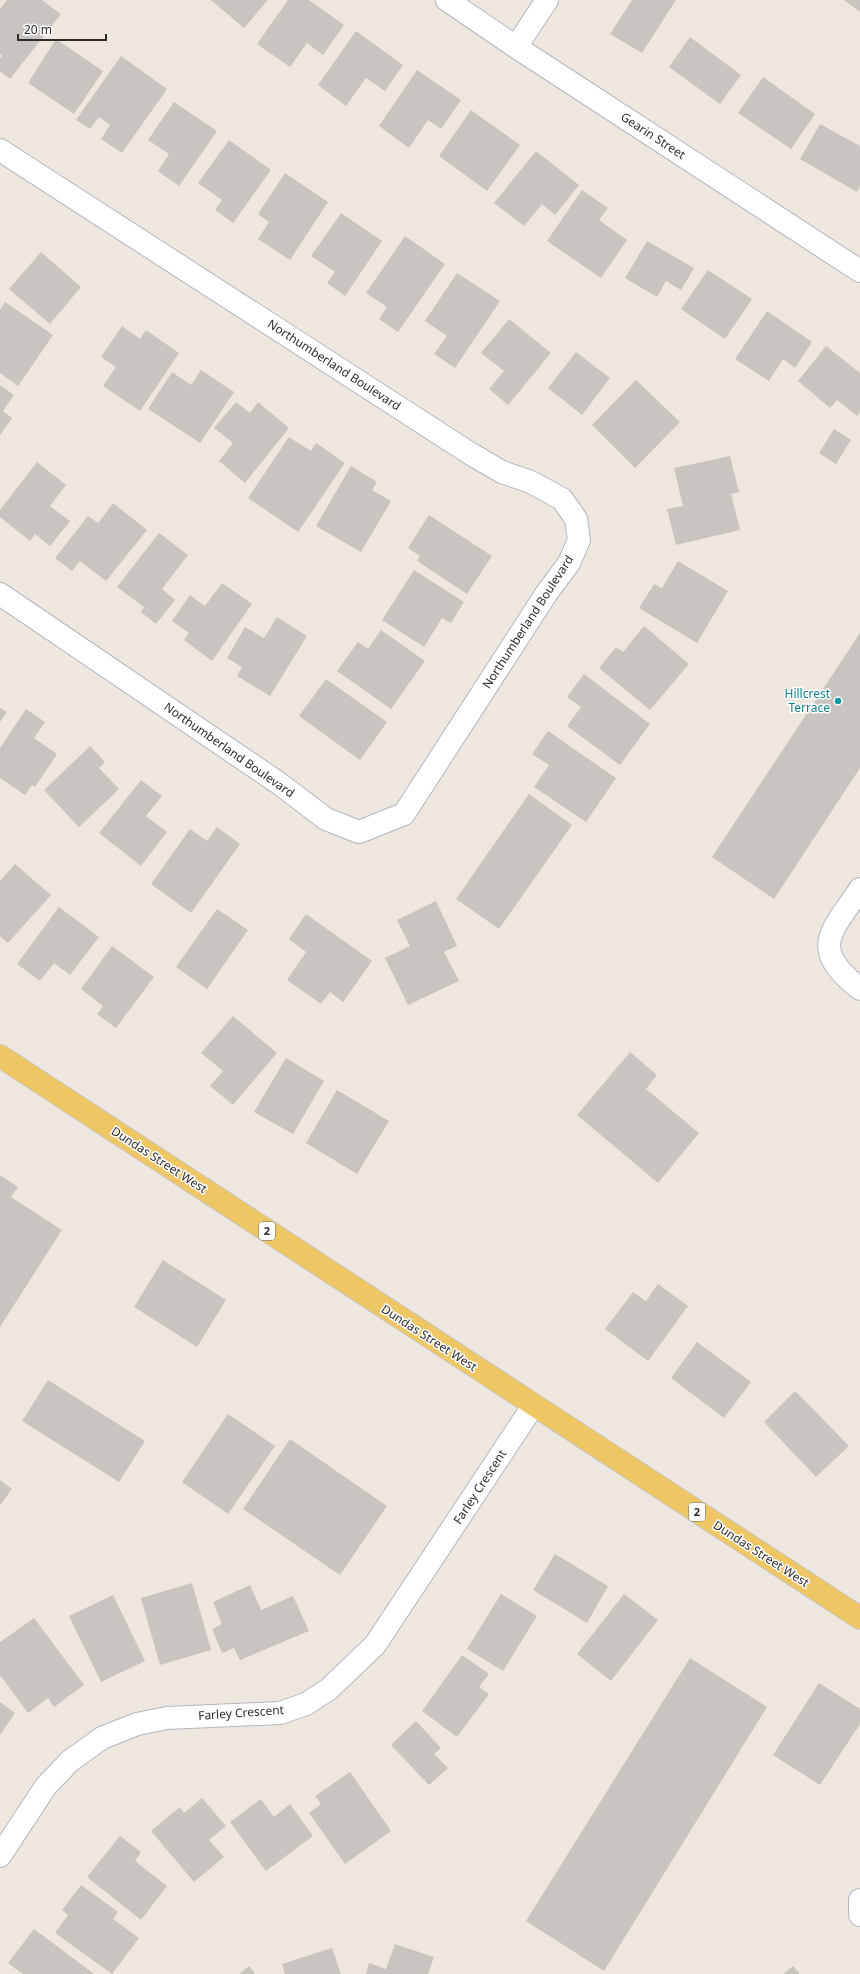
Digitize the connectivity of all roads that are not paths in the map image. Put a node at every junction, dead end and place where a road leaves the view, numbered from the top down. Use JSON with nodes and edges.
{"nodes":[{"id":1,"x":447,"y":0,"type":"edge"},
{"id":2,"x":547,"y":0,"type":"edge"},
{"id":3,"x":516,"y":47,"type":"junction"},
{"id":4,"x":4,"y":160,"type":"edge"},
{"id":5,"x":860,"y":270,"type":"edge"},
{"id":6,"x":0,"y":594,"type":"edge"},
{"id":7,"x":860,"y":889,"type":"edge"},
{"id":8,"x":860,"y":989,"type":"edge"},
{"id":9,"x":0,"y":1056,"type":"edge"},
{"id":10,"x":533,"y":1406,"type":"junction"},
{"id":11,"x":860,"y":1618,"type":"edge"},
{"id":12,"x":0,"y":1856,"type":"edge"},
{"id":13,"x":860,"y":1900,"type":"edge"},
{"id":14,"x":860,"y":1915,"type":"edge"}],
"edges":[{"from":1,"to":3,"type":"street","name":"Gearin Street"},
{"from":2,"to":3,"type":"street"},
{"from":3,"to":5,"type":"street","name":"Gearin Street"},
{"from":4,"to":6,"type":"street","name":"Northumberland Boulevard"},
{"from":7,"to":8,"type":"street"},
{"from":9,"to":10,"type":"main road","name":"Dundas Street West","number":"2"},
{"from":10,"to":11,"type":"main road","name":"Dundas Street West","number":"2"},
{"from":10,"to":12,"type":"street","name":"Farley Crescent"},
{"from":13,"to":14,"type":"street"}]}
